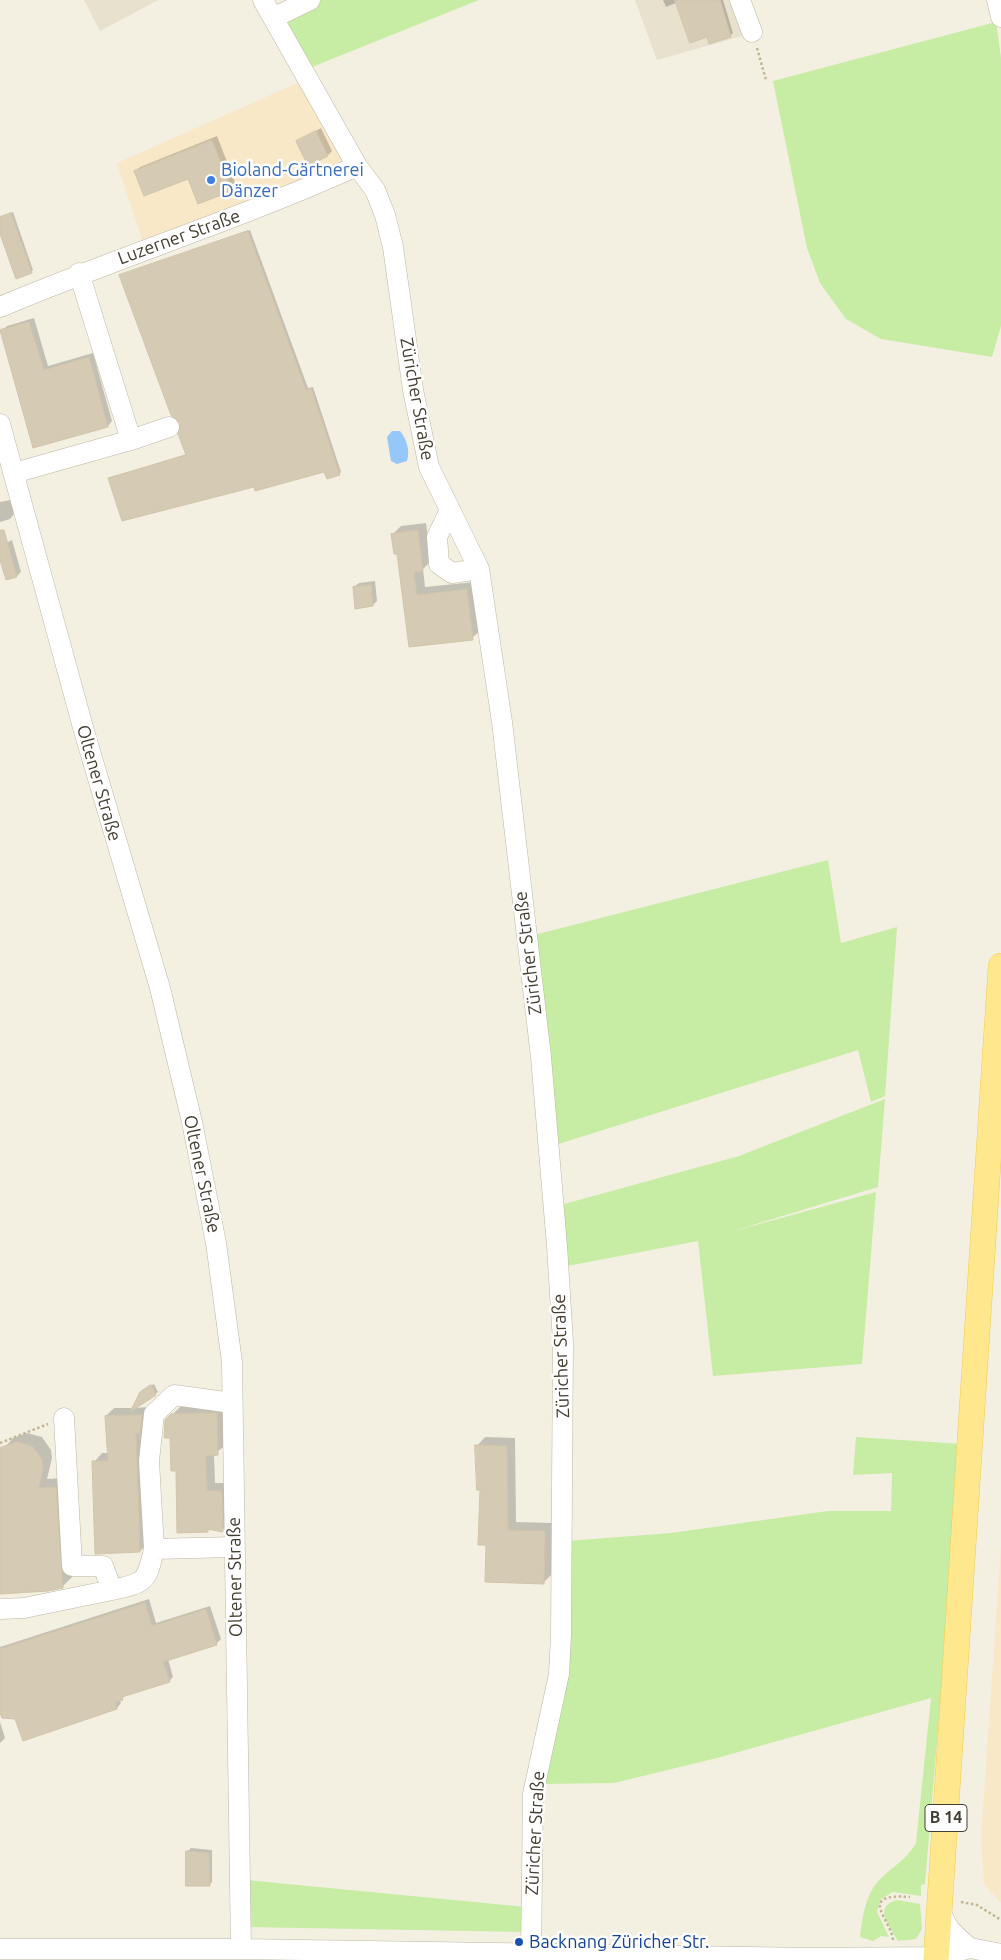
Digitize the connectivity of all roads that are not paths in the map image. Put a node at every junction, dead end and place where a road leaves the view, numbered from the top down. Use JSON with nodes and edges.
{"nodes":[{"id":1,"x":263,"y":0,"type":"edge"},
{"id":2,"x":310,"y":0,"type":"edge"},
{"id":3,"x":740,"y":0,"type":"edge"},
{"id":4,"x":997,"y":0,"type":"edge"},
{"id":5,"x":1001,"y":17,"type":"edge"},
{"id":6,"x":273,"y":18,"type":"junction"},
{"id":7,"x":752,"y":32,"type":"road end"},
{"id":8,"x":356,"y":166,"type":"junction"},
{"id":9,"x":79,"y":274,"type":"junction"},
{"id":10,"x":0,"y":306,"type":"edge"},
{"id":11,"x":0,"y":424,"type":"edge"},
{"id":12,"x":169,"y":427,"type":"dead end"},
{"id":13,"x":131,"y":440,"type":"junction"},
{"id":14,"x":14,"y":473,"type":"junction"},
{"id":15,"x":450,"y":510,"type":"junction"},
{"id":16,"x":479,"y":569,"type":"junction"},
{"id":17,"x":1001,"y":966,"type":"edge"},
{"id":18,"x":232,"y":1403,"type":"junction"},
{"id":19,"x":64,"y":1418,"type":"road end"},
{"id":20,"x":234,"y":1547,"type":"junction"},
{"id":21,"x":154,"y":1549,"type":"junction"},
{"id":22,"x":112,"y":1590,"type":"junction"},
{"id":23,"x":0,"y":1609,"type":"edge"},
{"id":24,"x":950,"y":1905,"type":"junction"},
{"id":25,"x":970,"y":1948,"type":"junction"},
{"id":26,"x":241,"y":1949,"type":"junction"},
{"id":27,"x":0,"y":1950,"type":"edge"},
{"id":28,"x":531,"y":1953,"type":"junction"},
{"id":29,"x":1001,"y":1954,"type":"edge"},
{"id":30,"x":938,"y":1959,"type":"edge"}],
"edges":[{"from":1,"to":6,"type":"street","name":"Züricher Straße"},
{"from":2,"to":6,"type":"street"},
{"from":3,"to":7,"type":"street"},
{"from":4,"to":5,"type":"street"},
{"from":6,"to":8,"type":"street","name":"Züricher Straße"},
{"from":8,"to":9,"type":"street","name":"Luzerner Straße"},
{"from":8,"to":15,"type":"street","name":"Züricher Straße"},
{"from":9,"to":10,"type":"street","name":"Luzerner Straße"},
{"from":9,"to":13,"type":"street"},
{"from":11,"to":14,"type":"street","name":"Oltener Straße"},
{"from":12,"to":13,"type":"street"},
{"from":13,"to":14,"type":"street"},
{"from":14,"to":18,"type":"street","name":"Oltener Straße"},
{"from":15,"to":16,"type":"street","name":"Züricher Straße"},
{"from":15,"to":16,"type":"street"},
{"from":16,"to":28,"type":"street","name":"Züricher Straße"},
{"from":17,"to":24,"type":"main road","number":"B 14"},
{"from":18,"to":20,"type":"street","name":"Oltener Straße"},
{"from":18,"to":21,"type":"street"},
{"from":19,"to":22,"type":"street"},
{"from":20,"to":21,"type":"street"},
{"from":20,"to":26,"type":"street","name":"Oltener Straße"},
{"from":21,"to":22,"type":"street"},
{"from":22,"to":23,"type":"street"},
{"from":24,"to":25,"type":"street"},
{"from":24,"to":30,"type":"main road","number":"B 14"},
{"from":25,"to":29,"type":"street"},
{"from":25,"to":30,"type":"street"},
{"from":26,"to":27,"type":"street"},
{"from":26,"to":28,"type":"street"},
{"from":28,"to":30,"type":"street"}]}
